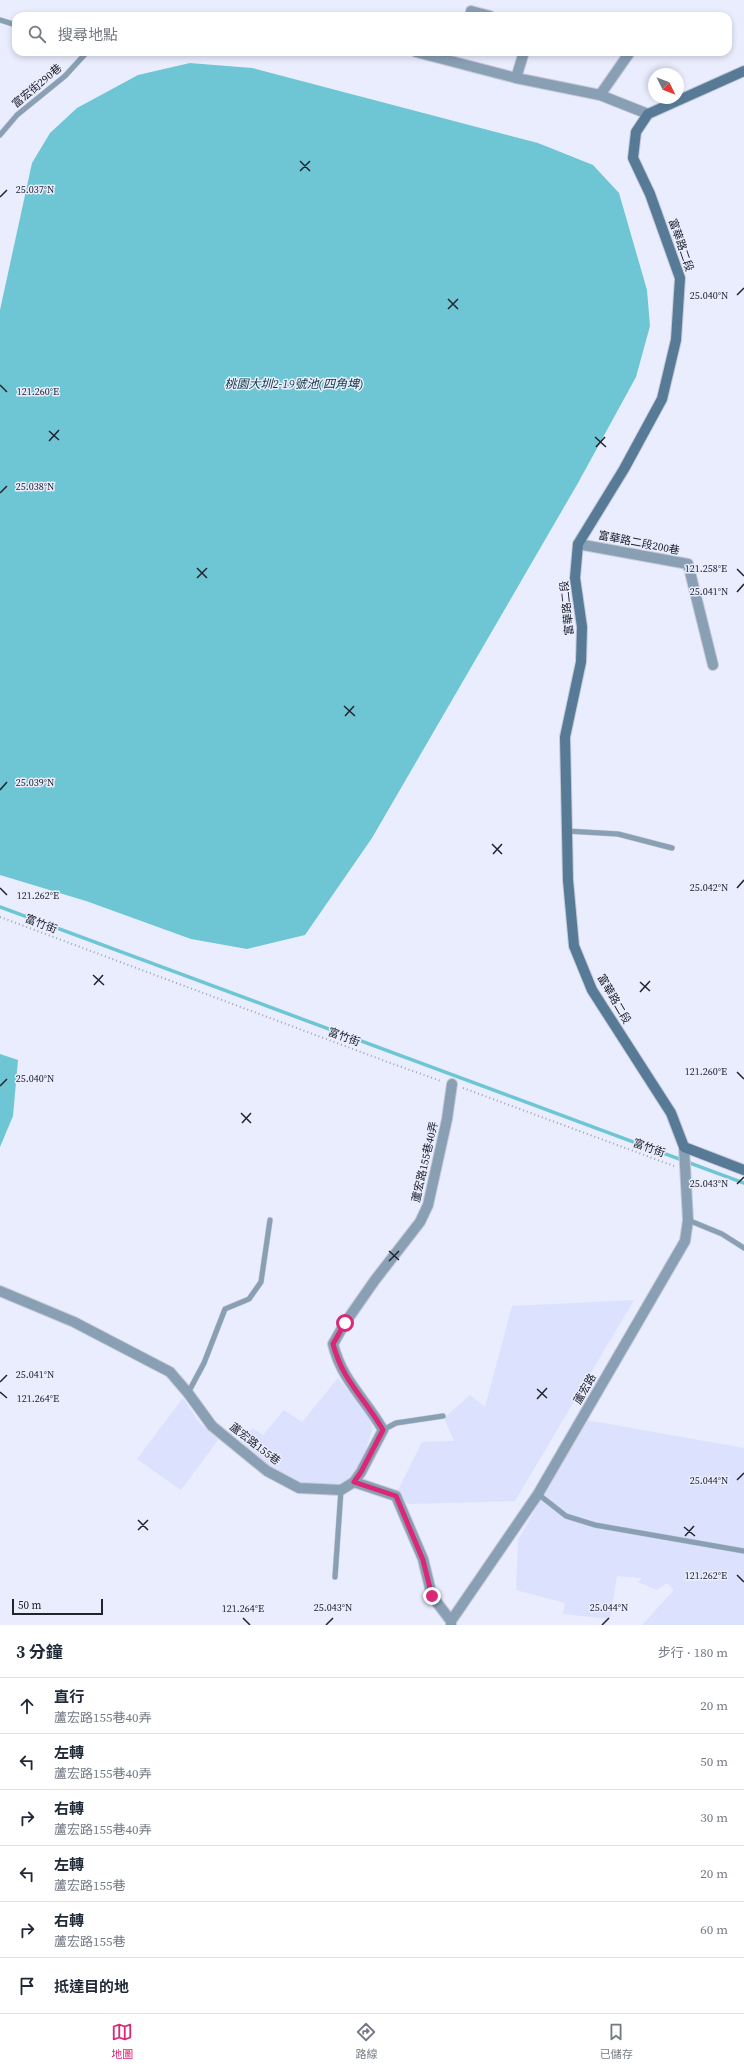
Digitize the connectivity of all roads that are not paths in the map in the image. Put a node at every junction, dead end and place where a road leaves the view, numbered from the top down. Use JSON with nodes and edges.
{"nodes":[{"id":1,"x":471,"y":11,"type":"dead end"},
{"id":2,"x":475,"y":12,"type":"edge"},
{"id":3,"x":0,"y":20,"type":"edge"},
{"id":4,"x":12,"y":24,"type":"edge"},
{"id":5,"x":83,"y":56,"type":"edge"},
{"id":6,"x":431,"y":56,"type":"edge"},
{"id":7,"x":523,"y":56,"type":"edge"},
{"id":8,"x":627,"y":56,"type":"edge"},
{"id":9,"x":744,"y":71,"type":"edge"},
{"id":10,"x":516,"y":78,"type":"junction"},
{"id":11,"x":600,"y":95,"type":"junction"},
{"id":12,"x":648,"y":114,"type":"junction"},
{"id":13,"x":0,"y":135,"type":"edge"},
{"id":14,"x":578,"y":544,"type":"junction"},
{"id":15,"x":713,"y":665,"type":"dead end"},
{"id":16,"x":567,"y":830,"type":"junction"},
{"id":17,"x":672,"y":848,"type":"dead end"},
{"id":18,"x":452,"y":1084,"type":"road end"},
{"id":19,"x":684,"y":1147,"type":"junction"},
{"id":20,"x":744,"y":1170,"type":"edge"},
{"id":21,"x":270,"y":1220,"type":"dead end"},
{"id":22,"x":688,"y":1220,"type":"junction"},
{"id":23,"x":744,"y":1248,"type":"edge"},
{"id":24,"x":0,"y":1291,"type":"edge"},
{"id":25,"x":188,"y":1393,"type":"junction"},
{"id":26,"x":443,"y":1416,"type":"dead end"},
{"id":27,"x":383,"y":1430,"type":"junction"},
{"id":28,"x":354,"y":1482,"type":"junction"},
{"id":29,"x":341,"y":1490,"type":"junction"},
{"id":30,"x":538,"y":1494,"type":"junction"},
{"id":31,"x":744,"y":1551,"type":"edge"},
{"id":32,"x":335,"y":1577,"type":"dead end"},
{"id":33,"x":451,"y":1623,"type":"edge"}],
"edges":[{"from":1,"to":2,"type":"street"},
{"from":3,"to":4,"type":"lane"},
{"from":5,"to":13,"type":"lane","name":"富宏街290巷"},
{"from":6,"to":10,"type":"street"},
{"from":7,"to":10,"type":"street"},
{"from":8,"to":11,"type":"street"},
{"from":9,"to":12,"type":"street"},
{"from":10,"to":11,"type":"street"},
{"from":11,"to":12,"type":"street"},
{"from":12,"to":14,"type":"street","name":"富華路二段"},
{"from":14,"to":15,"type":"street","name":"富華路二段200巷"},
{"from":14,"to":16,"type":"street","name":"富華路二段"},
{"from":16,"to":17,"type":"lane"},
{"from":16,"to":19,"type":"street","name":"富華路二段"},
{"from":18,"to":27,"type":"street","name":"蘆宏路155巷40弄"},
{"from":19,"to":20,"type":"street"},
{"from":19,"to":22,"type":"street","name":"蘆宏路"},
{"from":21,"to":25,"type":"lane"},
{"from":22,"to":23,"type":"lane"},
{"from":22,"to":30,"type":"street","name":"蘆宏路"},
{"from":24,"to":25,"type":"street","name":"蘆宏路155巷"},
{"from":25,"to":29,"type":"street","name":"蘆宏路155巷"},
{"from":26,"to":27,"type":"lane"},
{"from":27,"to":28,"type":"street"},
{"from":28,"to":29,"type":"street"},
{"from":28,"to":33,"type":"street"},
{"from":29,"to":32,"type":"lane"},
{"from":30,"to":31,"type":"lane"},
{"from":30,"to":33,"type":"street","name":"蘆宏路"}]}
